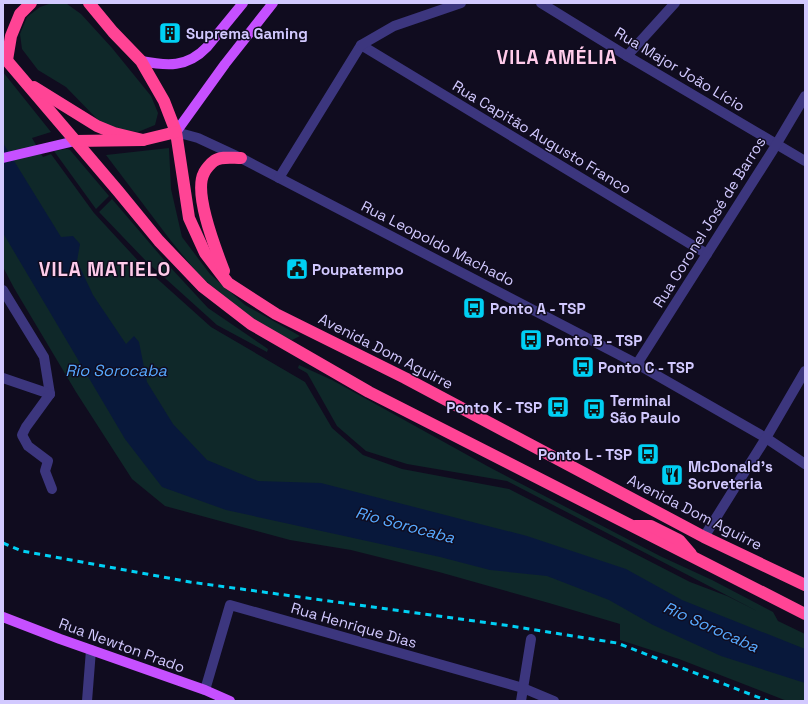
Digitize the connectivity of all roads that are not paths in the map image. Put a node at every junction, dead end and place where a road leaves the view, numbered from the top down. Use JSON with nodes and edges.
{"nodes":[{"id":1,"x":31,"y":3,"type":"edge"},
{"id":2,"x":81,"y":3,"type":"edge"},
{"id":3,"x":89,"y":3,"type":"edge"},
{"id":4,"x":243,"y":3,"type":"edge"},
{"id":5,"x":273,"y":3,"type":"edge"},
{"id":6,"x":461,"y":3,"type":"edge"},
{"id":7,"x":541,"y":3,"type":"edge"},
{"id":8,"x":675,"y":3,"type":"edge"},
{"id":9,"x":113,"y":32,"type":"junction"},
{"id":10,"x":361,"y":45,"type":"junction"},
{"id":11,"x":627,"y":56,"type":"junction"},
{"id":12,"x":4,"y":60,"type":"edge"},
{"id":13,"x":141,"y":61,"type":"junction"},
{"id":14,"x":26,"y":82,"type":"junction"},
{"id":15,"x":805,"y":96,"type":"edge"},
{"id":16,"x":176,"y":132,"type":"junction"},
{"id":17,"x":143,"y":140,"type":"junction"},
{"id":18,"x":74,"y":141,"type":"junction"},
{"id":19,"x":776,"y":144,"type":"junction"},
{"id":20,"x":3,"y":158,"type":"edge"},
{"id":21,"x":241,"y":158,"type":"junction"},
{"id":22,"x":805,"y":160,"type":"edge"},
{"id":23,"x":279,"y":178,"type":"junction"},
{"id":24,"x":707,"y":254,"type":"junction"},
{"id":25,"x":228,"y":283,"type":"junction"},
{"id":26,"x":3,"y":290,"type":"edge"},
{"id":27,"x":637,"y":364,"type":"junction"},
{"id":28,"x":805,"y":371,"type":"edge"},
{"id":29,"x":3,"y":378,"type":"edge"},
{"id":30,"x":50,"y":394,"type":"junction"},
{"id":31,"x":766,"y":438,"type":"junction"},
{"id":32,"x":805,"y":464,"type":"edge"},
{"id":33,"x":52,"y":489,"type":"dead end"},
{"id":34,"x":704,"y":537,"type":"junction"},
{"id":35,"x":805,"y":585,"type":"edge"},
{"id":36,"x":805,"y":614,"type":"edge"},
{"id":37,"x":3,"y":617,"type":"edge"},
{"id":38,"x":531,"y":639,"type":"dead end"},
{"id":39,"x":91,"y":650,"type":"junction"},
{"id":40,"x":523,"y":688,"type":"junction"},
{"id":41,"x":205,"y":690,"type":"junction"},
{"id":42,"x":87,"y":701,"type":"edge"},
{"id":43,"x":230,"y":701,"type":"edge"},
{"id":44,"x":520,"y":701,"type":"edge"},
{"id":45,"x":554,"y":701,"type":"edge"}],
"edges":[{"from":1,"to":12,"type":"highway"},
{"from":2,"to":9,"type":"highway"},
{"from":3,"to":9,"type":"highway"},
{"from":4,"to":13,"type":"main road"},
{"from":5,"to":16,"type":"main road"},
{"from":6,"to":10,"type":"street"},
{"from":7,"to":11,"type":"street","name":"Rua Major João Lício"},
{"from":8,"to":11,"type":"street"},
{"from":9,"to":13,"type":"highway","name":"Avenida Dom Aguirre"},
{"from":10,"to":23,"type":"street"},
{"from":10,"to":24,"type":"street","name":"Rua Capitão Augusto Franco"},
{"from":11,"to":19,"type":"street","name":"Rua Major João Lício"},
{"from":12,"to":14,"type":"highway"},
{"from":13,"to":16,"type":"highway","name":"Avenida Dom Aguirre"},
{"from":14,"to":17,"type":"highway"},
{"from":14,"to":18,"type":"highway"},
{"from":15,"to":19,"type":"street","name":"Rua Coronel José de Barros"},
{"from":16,"to":17,"type":"highway"},
{"from":16,"to":21,"type":"street","name":"Rua Leopoldo Machado"},
{"from":16,"to":25,"type":"highway","name":"Avenida Dom Aguirre"},
{"from":17,"to":18,"type":"highway"},
{"from":18,"to":20,"type":"main road"},
{"from":18,"to":36,"type":"highway"},
{"from":19,"to":22,"type":"street","name":"Rua Major João Lício"},
{"from":19,"to":24,"type":"street","name":"Rua Coronel José de Barros"},
{"from":21,"to":23,"type":"street","name":"Rua Leopoldo Machado"},
{"from":21,"to":25,"type":"highway"},
{"from":23,"to":27,"type":"street","name":"Rua Leopoldo Machado"},
{"from":24,"to":27,"type":"street","name":"Rua Coronel José de Barros"},
{"from":25,"to":34,"type":"highway","name":"Avenida Dom Aguirre"},
{"from":26,"to":30,"type":"street"},
{"from":27,"to":31,"type":"street","name":"Rua Leopoldo Machado"},
{"from":28,"to":31,"type":"street"},
{"from":29,"to":30,"type":"street"},
{"from":30,"to":33,"type":"street"},
{"from":31,"to":32,"type":"street","name":"Rua Leopoldo Machado"},
{"from":31,"to":34,"type":"street"},
{"from":34,"to":35,"type":"highway","name":"Avenida Dom Aguirre"},
{"from":37,"to":39,"type":"main road","name":"Rua Newton Prado"},
{"from":38,"to":40,"type":"street"},
{"from":39,"to":41,"type":"main road","name":"Rua Newton Prado"},
{"from":39,"to":42,"type":"street"},
{"from":40,"to":41,"type":"street","name":"Rua Henrique Dias"},
{"from":40,"to":44,"type":"street"},
{"from":40,"to":45,"type":"street","name":"Rua Henrique Dias"},
{"from":41,"to":43,"type":"main road","name":"Rua Newton Prado"}]}
